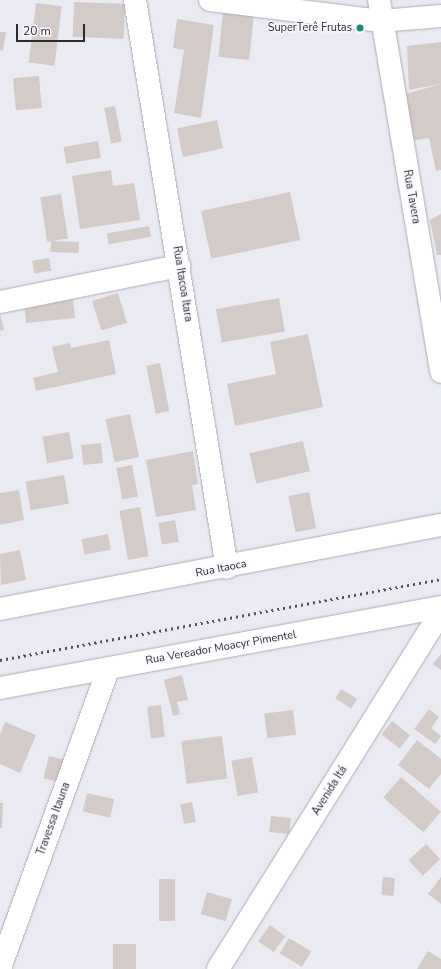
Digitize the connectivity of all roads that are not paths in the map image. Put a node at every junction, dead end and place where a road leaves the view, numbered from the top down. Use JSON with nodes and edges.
{"nodes":[{"id":1,"x":135,"y":0,"type":"edge"},
{"id":2,"x":210,"y":0,"type":"edge"},
{"id":3,"x":379,"y":0,"type":"edge"},
{"id":4,"x":441,"y":16,"type":"edge"},
{"id":5,"x":381,"y":22,"type":"junction"},
{"id":6,"x":179,"y":266,"type":"junction"},
{"id":7,"x":0,"y":302,"type":"edge"},
{"id":8,"x":441,"y":372,"type":"edge"},
{"id":9,"x":441,"y":526,"type":"edge"},
{"id":10,"x":227,"y":568,"type":"junction"},
{"id":11,"x":441,"y":607,"type":"edge"},
{"id":12,"x":0,"y":609,"type":"edge"},
{"id":13,"x":441,"y":612,"type":"edge"},
{"id":14,"x":108,"y":669,"type":"junction"},
{"id":15,"x":0,"y":688,"type":"edge"},
{"id":16,"x":0,"y":968,"type":"edge"},
{"id":17,"x":218,"y":969,"type":"edge"}],
"edges":[{"from":1,"to":6,"type":"street","name":"Rua Itacoa Itara"},
{"from":2,"to":5,"type":"street"},
{"from":3,"to":5,"type":"street","name":"Rua Tavera"},
{"from":4,"to":5,"type":"street"},
{"from":5,"to":8,"type":"street","name":"Rua Tavera"},
{"from":6,"to":7,"type":"street"},
{"from":6,"to":10,"type":"street","name":"Rua Itacoa Itara"},
{"from":9,"to":10,"type":"street","name":"Rua Itaoca"},
{"from":10,"to":12,"type":"street","name":"Rua Itaoca"},
{"from":11,"to":14,"type":"street","name":"Rua Vereador Moacyr Pimentel"},
{"from":13,"to":17,"type":"street","name":"Avenida Itá"},
{"from":14,"to":15,"type":"street","name":"Rua Vereador Moacyr Pimentel"},
{"from":14,"to":16,"type":"street","name":"Travessa Itauna"}]}
